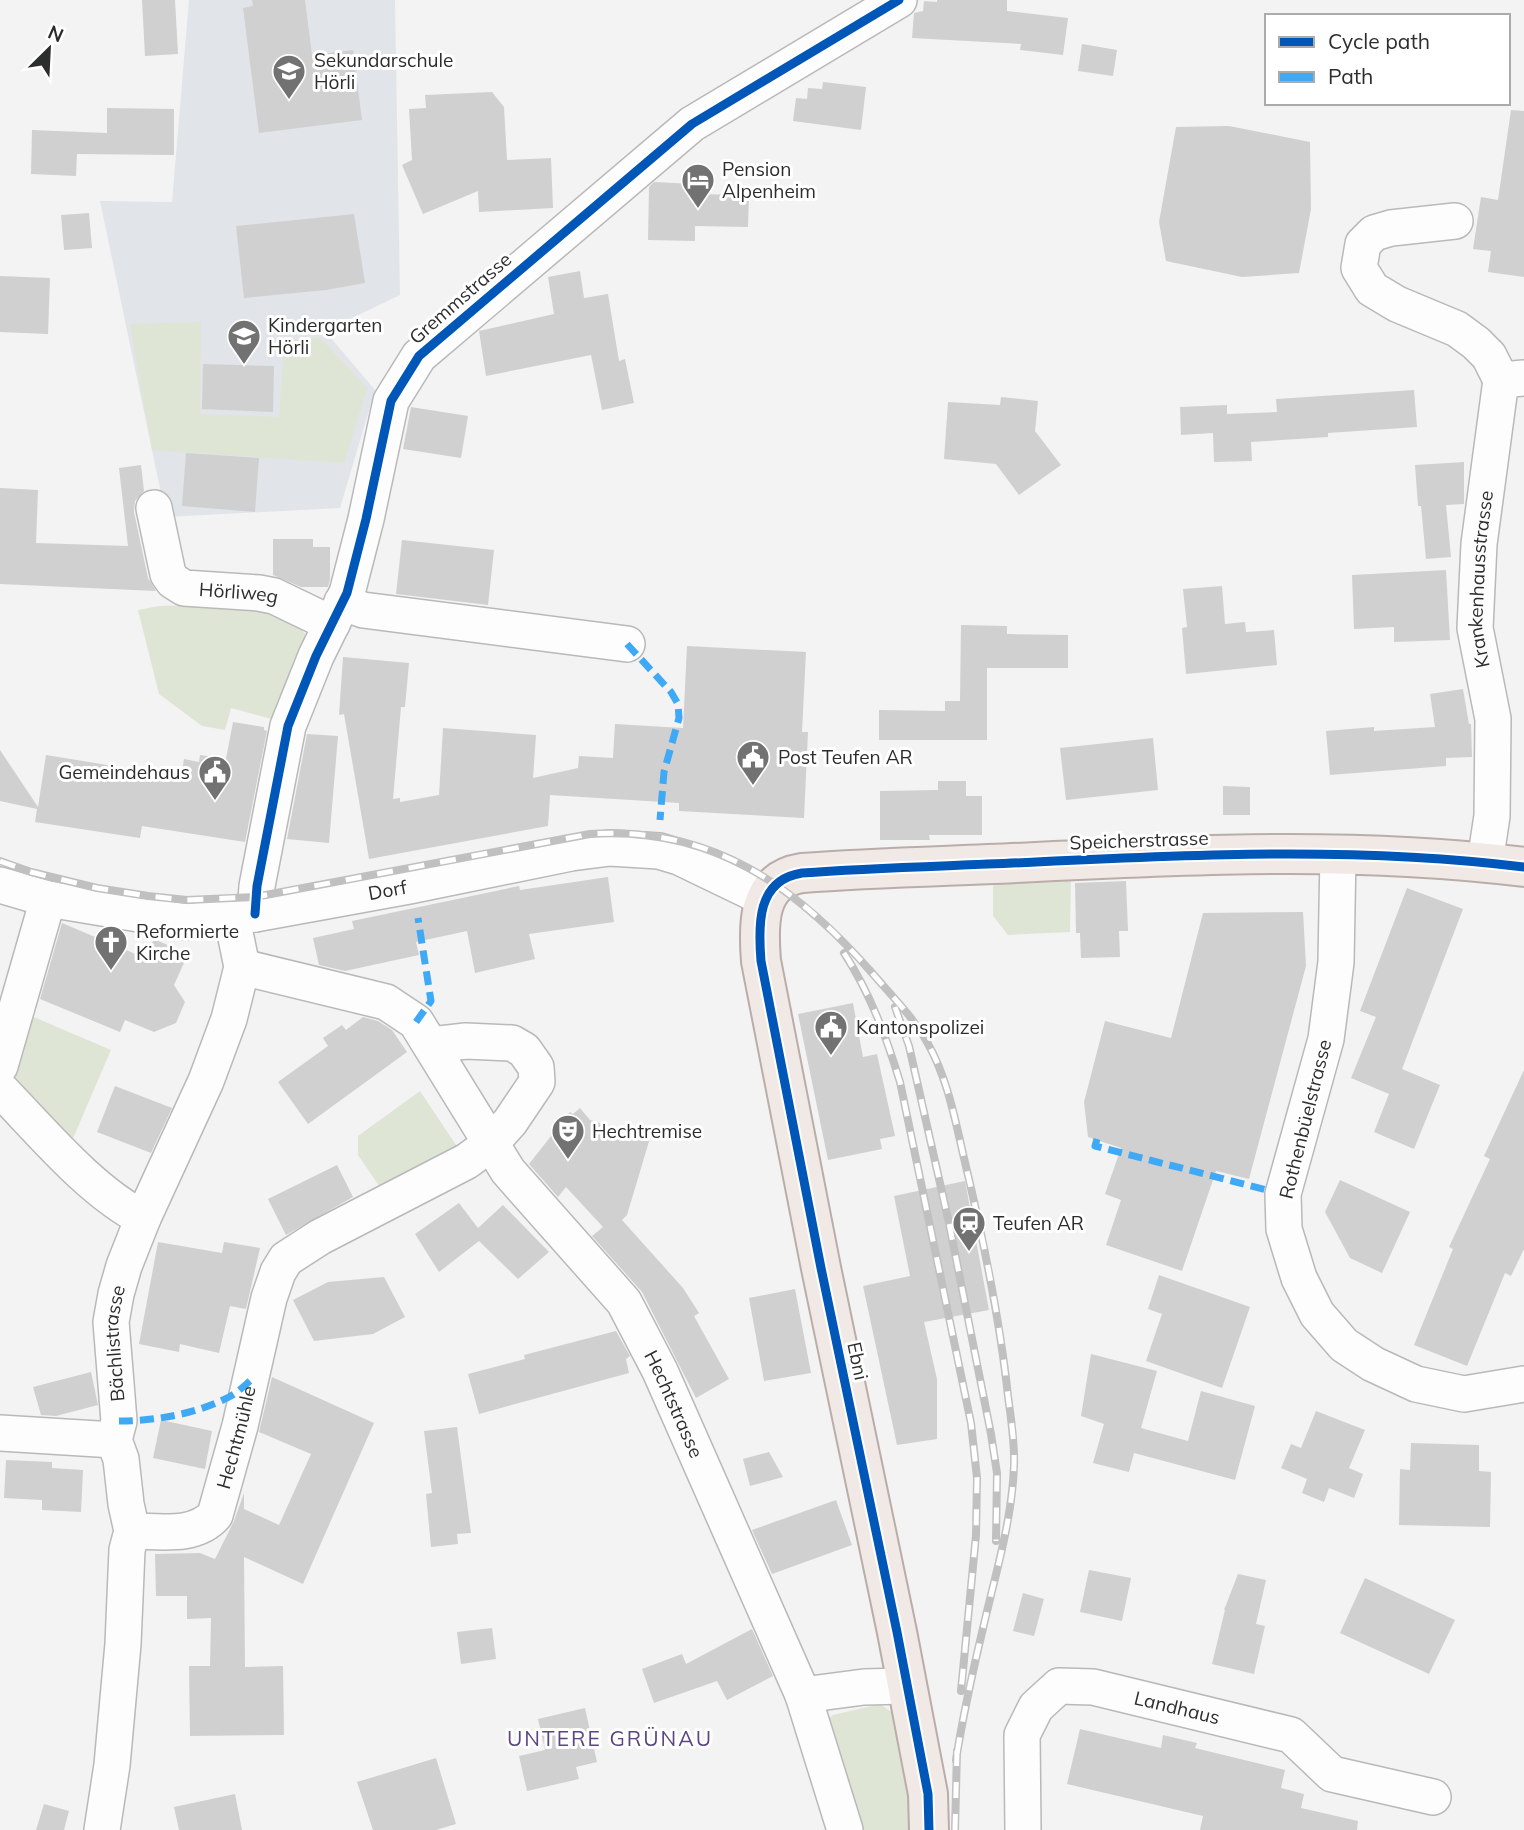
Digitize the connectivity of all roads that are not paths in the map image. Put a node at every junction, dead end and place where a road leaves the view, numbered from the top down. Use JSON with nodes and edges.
{"nodes":[{"id":1,"x":900,"y":0,"type":"edge"},
{"id":2,"x":1455,"y":221,"type":"dead end"},
{"id":3,"x":1512,"y":379,"type":"edge"},
{"id":4,"x":154,"y":508,"type":"dead end"},
{"id":5,"x":337,"y":613,"type":"junction"},
{"id":6,"x":627,"y":644,"type":"dead end"},
{"id":7,"x":1338,"y":854,"type":"junction"},
{"id":8,"x":1485,"y":862,"type":"junction"},
{"id":9,"x":1524,"y":867,"type":"edge"},
{"id":10,"x":0,"y":886,"type":"edge"},
{"id":11,"x":48,"y":899,"type":"junction"},
{"id":12,"x":766,"y":899,"type":"junction"},
{"id":13,"x":244,"y":916,"type":"junction"},
{"id":14,"x":242,"y":967,"type":"junction"},
{"id":15,"x":431,"y":1045,"type":"junction"},
{"id":16,"x":0,"y":1066,"type":"edge"},
{"id":17,"x":0,"y":1089,"type":"edge"},
{"id":18,"x":490,"y":1144,"type":"junction"},
{"id":19,"x":143,"y":1217,"type":"junction"},
{"id":20,"x":1524,"y":1384,"type":"edge"},
{"id":21,"x":0,"y":1433,"type":"edge"},
{"id":22,"x":114,"y":1440,"type":"junction"},
{"id":23,"x":132,"y":1531,"type":"junction"},
{"id":24,"x":905,"y":1686,"type":"junction"},
{"id":25,"x":803,"y":1695,"type":"junction"},
{"id":26,"x":1433,"y":1797,"type":"dead end"},
{"id":27,"x":102,"y":1830,"type":"edge"},
{"id":28,"x":845,"y":1830,"type":"edge"},
{"id":29,"x":929,"y":1830,"type":"edge"},
{"id":30,"x":1023,"y":1830,"type":"edge"}],
"edges":[{"from":1,"to":5,"type":"street","name":"Gremmstrasse"},
{"from":2,"to":3,"type":"street","name":"Krankenhausstrasse"},
{"from":3,"to":8,"type":"street","name":"Krankenhausstrasse"},
{"from":4,"to":5,"type":"street","name":"Hörliweg"},
{"from":5,"to":6,"type":"street","name":"Hörliweg"},
{"from":5,"to":13,"type":"street","name":"Gremmstrasse"},
{"from":7,"to":8,"type":"main road","name":"Speicherstrasse"},
{"from":7,"to":12,"type":"main road","name":"Speicherstrasse"},
{"from":7,"to":20,"type":"street","name":"Rothenbüelstrasse"},
{"from":8,"to":9,"type":"main road","name":"Speicherstrasse"},
{"from":10,"to":11,"type":"street","name":"Dorf"},
{"from":11,"to":13,"type":"street","name":"Dorf"},
{"from":11,"to":16,"type":"street"},
{"from":12,"to":13,"type":"street","name":"Dorf"},
{"from":12,"to":24,"type":"main road","name":"Ebni"},
{"from":13,"to":14,"type":"street","name":"Bächlistrasse"},
{"from":14,"to":15,"type":"street","name":"Hechtstrasse"},
{"from":14,"to":19,"type":"street","name":"Bächlistrasse"},
{"from":15,"to":18,"type":"street","name":"Hechtstrasse"},
{"from":15,"to":18,"type":"street"},
{"from":17,"to":19,"type":"street"},
{"from":18,"to":23,"type":"street","name":"Hechtmühle"},
{"from":18,"to":25,"type":"street","name":"Hechtstrasse"},
{"from":19,"to":22,"type":"street","name":"Bächlistrasse"},
{"from":21,"to":22,"type":"street"},
{"from":22,"to":23,"type":"street","name":"Bächlistrasse"},
{"from":23,"to":27,"type":"street","name":"Bächlistrasse"},
{"from":24,"to":25,"type":"street"},
{"from":24,"to":29,"type":"main road","name":"Ebni"},
{"from":25,"to":28,"type":"street","name":"Hechtstrasse"},
{"from":26,"to":30,"type":"street","name":"Landhaus"}]}
